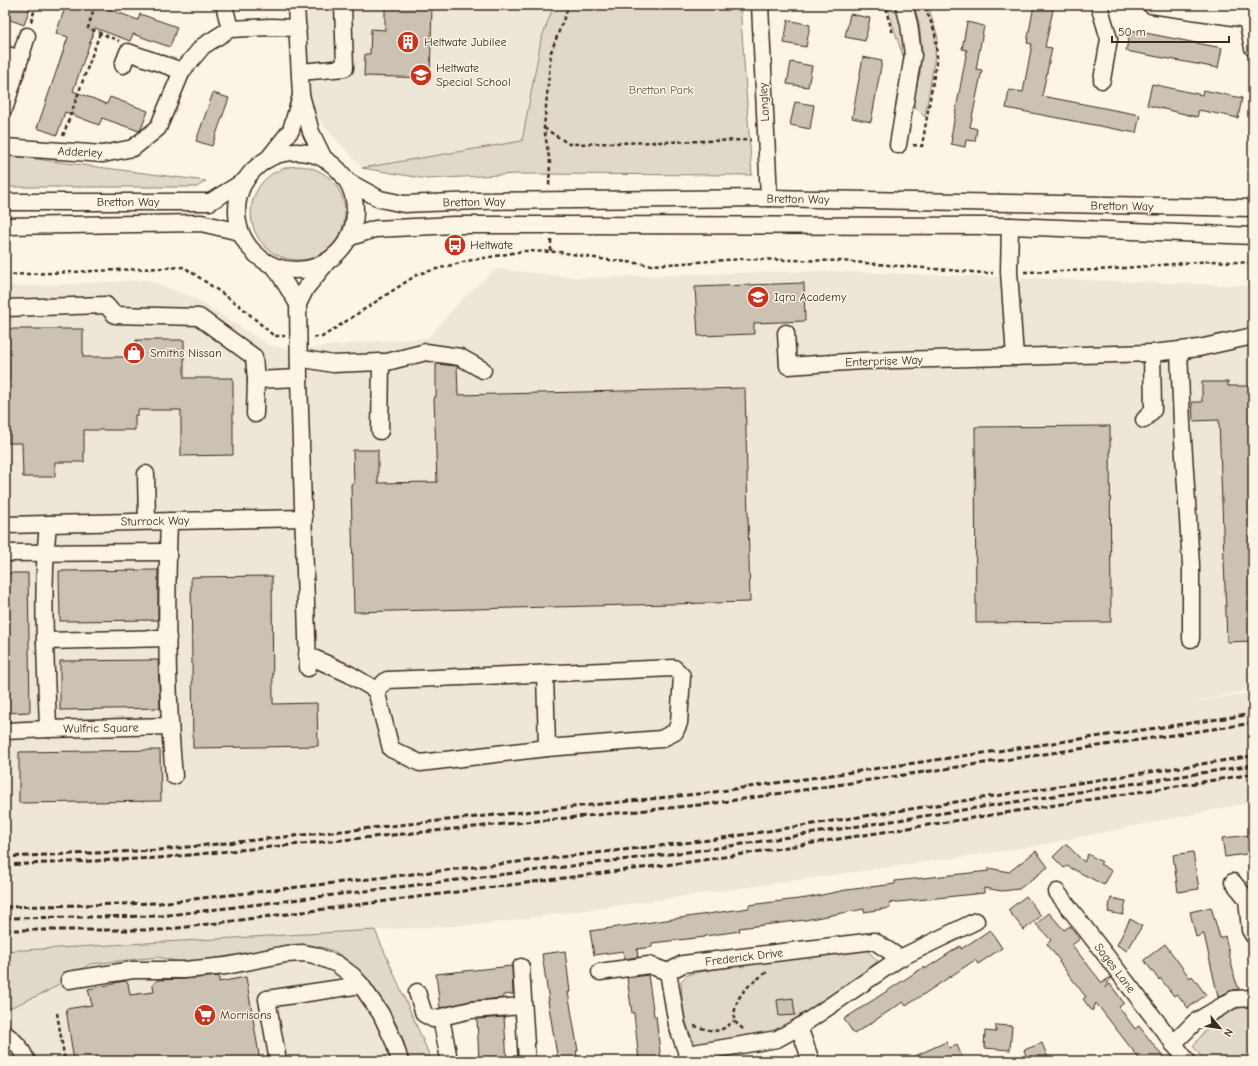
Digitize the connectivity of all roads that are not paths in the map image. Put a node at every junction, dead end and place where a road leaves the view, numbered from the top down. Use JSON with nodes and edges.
{"nodes":[{"id":1,"x":224,"y":5,"type":"edge"},
{"id":2,"x":296,"y":5,"type":"edge"},
{"id":3,"x":343,"y":5,"type":"edge"},
{"id":4,"x":760,"y":5,"type":"edge"},
{"id":5,"x":904,"y":5,"type":"edge"},
{"id":6,"x":1098,"y":5,"type":"edge"},
{"id":7,"x":1151,"y":5,"type":"edge"},
{"id":8,"x":1246,"y":12,"type":"edge"},
{"id":9,"x":298,"y":28,"type":"junction"},
{"id":10,"x":230,"y":29,"type":"junction"},
{"id":11,"x":27,"y":36,"type":"dead end"},
{"id":12,"x":1253,"y":48,"type":"edge"},
{"id":13,"x":5,"y":54,"type":"edge"},
{"id":14,"x":126,"y":58,"type":"road end"},
{"id":15,"x":20,"y":59,"type":"junction"},
{"id":16,"x":182,"y":72,"type":"junction"},
{"id":17,"x":300,"y":72,"type":"junction"},
{"id":18,"x":1102,"y":80,"type":"dead end"},
{"id":19,"x":301,"y":95,"type":"junction"},
{"id":20,"x":5,"y":107,"type":"edge"},
{"id":21,"x":898,"y":145,"type":"dead end"},
{"id":22,"x":5,"y":147,"type":"edge"},
{"id":23,"x":268,"y":159,"type":"junction"},
{"id":24,"x":324,"y":159,"type":"junction"},
{"id":25,"x":246,"y":180,"type":"junction"},
{"id":26,"x":347,"y":181,"type":"junction"},
{"id":27,"x":769,"y":198,"type":"junction"},
{"id":28,"x":5,"y":202,"type":"edge"},
{"id":29,"x":1253,"y":208,"type":"edge"},
{"id":30,"x":5,"y":226,"type":"edge"},
{"id":31,"x":1010,"y":226,"type":"junction"},
{"id":32,"x":240,"y":232,"type":"junction"},
{"id":33,"x":352,"y":236,"type":"junction"},
{"id":34,"x":1253,"y":236,"type":"edge"},
{"id":35,"x":327,"y":262,"type":"junction"},
{"id":36,"x":275,"y":267,"type":"junction"},
{"id":37,"x":298,"y":304,"type":"junction"},
{"id":38,"x":5,"y":308,"type":"edge"},
{"id":39,"x":786,"y":333,"type":"dead end"},
{"id":40,"x":1253,"y":336,"type":"edge"},
{"id":41,"x":1179,"y":350,"type":"junction"},
{"id":42,"x":1146,"y":353,"type":"junction"},
{"id":43,"x":1014,"y":357,"type":"junction"},
{"id":44,"x":299,"y":358,"type":"junction"},
{"id":45,"x":381,"y":362,"type":"junction"},
{"id":46,"x":483,"y":370,"type":"dead end"},
{"id":47,"x":299,"y":378,"type":"junction"},
{"id":48,"x":256,"y":380,"type":"junction"},
{"id":49,"x":255,"y":414,"type":"dead end"},
{"id":50,"x":1144,"y":420,"type":"dead end"},
{"id":51,"x":380,"y":431,"type":"dead end"},
{"id":52,"x":146,"y":474,"type":"dead end"},
{"id":53,"x":304,"y":518,"type":"junction"},
{"id":54,"x":147,"y":521,"type":"junction"},
{"id":55,"x":170,"y":522,"type":"junction"},
{"id":56,"x":48,"y":524,"type":"junction"},
{"id":57,"x":5,"y":525,"type":"edge"},
{"id":58,"x":45,"y":552,"type":"junction"},
{"id":59,"x":168,"y":552,"type":"junction"},
{"id":60,"x":5,"y":553,"type":"edge"},
{"id":61,"x":168,"y":638,"type":"junction"},
{"id":62,"x":1191,"y":639,"type":"dead end"},
{"id":63,"x":45,"y":641,"type":"junction"},
{"id":64,"x":545,"y":673,"type":"junction"},
{"id":65,"x":376,"y":690,"type":"junction"},
{"id":66,"x":170,"y":726,"type":"junction"},
{"id":67,"x":48,"y":729,"type":"junction"},
{"id":68,"x":5,"y":731,"type":"edge"},
{"id":69,"x":547,"y":748,"type":"junction"},
{"id":70,"x":174,"y":776,"type":"dead end"},
{"id":71,"x":1233,"y":882,"type":"dead end"},
{"id":72,"x":1057,"y":892,"type":"dead end"},
{"id":73,"x":976,"y":922,"type":"dead end"},
{"id":74,"x":1253,"y":935,"type":"edge"},
{"id":75,"x":900,"y":958,"type":"junction"},
{"id":76,"x":521,"y":967,"type":"dead end"},
{"id":77,"x":600,"y":972,"type":"dead end"},
{"id":78,"x":668,"y":972,"type":"junction"},
{"id":79,"x":69,"y":980,"type":"dead end"},
{"id":80,"x":361,"y":985,"type":"junction"},
{"id":81,"x":417,"y":992,"type":"dead end"},
{"id":82,"x":1253,"y":998,"type":"edge"},
{"id":83,"x":523,"y":1006,"type":"junction"},
{"id":84,"x":441,"y":1018,"type":"junction"},
{"id":85,"x":799,"y":1027,"type":"junction"},
{"id":86,"x":5,"y":1034,"type":"edge"},
{"id":87,"x":1173,"y":1044,"type":"junction"},
{"id":88,"x":448,"y":1054,"type":"dead end"},
{"id":89,"x":686,"y":1057,"type":"edge"},
{"id":90,"x":27,"y":1061,"type":"edge"},
{"id":91,"x":278,"y":1061,"type":"edge"},
{"id":92,"x":400,"y":1061,"type":"edge"},
{"id":93,"x":527,"y":1061,"type":"edge"},
{"id":94,"x":811,"y":1061,"type":"edge"},
{"id":95,"x":1187,"y":1061,"type":"edge"}],
"edges":[{"from":1,"to":10,"type":"street"},
{"from":2,"to":9,"type":"street"},
{"from":3,"to":17,"type":"street"},
{"from":4,"to":27,"type":"street","name":"Langley"},
{"from":5,"to":21,"type":"street"},
{"from":6,"to":18,"type":"street"},
{"from":7,"to":8,"type":"street"},
{"from":8,"to":12,"type":"street"},
{"from":9,"to":10,"type":"street","name":"Adderley"},
{"from":9,"to":17,"type":"street"},
{"from":10,"to":16,"type":"street","name":"Adderley"},
{"from":11,"to":15,"type":"street"},
{"from":13,"to":15,"type":"street"},
{"from":14,"to":16,"type":"street"},
{"from":15,"to":20,"type":"street"},
{"from":16,"to":22,"type":"street","name":"Adderley"},
{"from":17,"to":19,"type":"street"},
{"from":19,"to":23,"type":"street"},
{"from":19,"to":24,"type":"street"},
{"from":23,"to":24,"type":"street"},
{"from":23,"to":25,"type":"street"},
{"from":24,"to":26,"type":"street"},
{"from":25,"to":28,"type":"street","name":"Bretton Way"},
{"from":25,"to":32,"type":"street"},
{"from":26,"to":27,"type":"street","name":"Bretton Way"},
{"from":26,"to":33,"type":"street"},
{"from":27,"to":29,"type":"street","name":"Bretton Way"},
{"from":30,"to":32,"type":"street","name":"Bretton Way"},
{"from":31,"to":33,"type":"street","name":"Bretton Way"},
{"from":31,"to":34,"type":"street","name":"Bretton Way"},
{"from":31,"to":43,"type":"street"},
{"from":32,"to":36,"type":"street"},
{"from":33,"to":35,"type":"street"},
{"from":35,"to":36,"type":"street"},
{"from":35,"to":37,"type":"street"},
{"from":36,"to":37,"type":"street"},
{"from":37,"to":44,"type":"street"},
{"from":38,"to":48,"type":"street"},
{"from":39,"to":43,"type":"street","name":"Enterprise Way"},
{"from":40,"to":41,"type":"street","name":"Enterprise Way"},
{"from":41,"to":42,"type":"street","name":"Enterprise Way"},
{"from":41,"to":62,"type":"street"},
{"from":42,"to":43,"type":"street","name":"Enterprise Way"},
{"from":42,"to":50,"type":"street"},
{"from":44,"to":45,"type":"street"},
{"from":44,"to":47,"type":"street"},
{"from":45,"to":46,"type":"street"},
{"from":45,"to":51,"type":"street"},
{"from":47,"to":48,"type":"street"},
{"from":47,"to":53,"type":"street"},
{"from":48,"to":49,"type":"street"},
{"from":52,"to":54,"type":"street"},
{"from":53,"to":55,"type":"street","name":"Sturrock Way"},
{"from":53,"to":65,"type":"street"},
{"from":54,"to":55,"type":"street","name":"Sturrock Way"},
{"from":54,"to":56,"type":"street","name":"Sturrock Way"},
{"from":55,"to":59,"type":"street"},
{"from":56,"to":57,"type":"street","name":"Sturrock Way"},
{"from":56,"to":58,"type":"street","name":"Wulfric Square"},
{"from":58,"to":59,"type":"street"},
{"from":58,"to":60,"type":"street"},
{"from":58,"to":63,"type":"street","name":"Wulfric Square"},
{"from":59,"to":61,"type":"street"},
{"from":61,"to":63,"type":"street"},
{"from":61,"to":66,"type":"street"},
{"from":63,"to":67,"type":"street","name":"Wulfric Square"},
{"from":64,"to":65,"type":"street"},
{"from":64,"to":69,"type":"street"},
{"from":64,"to":69,"type":"street"},
{"from":65,"to":69,"type":"street"},
{"from":66,"to":67,"type":"street","name":"Wulfric Square"},
{"from":66,"to":70,"type":"street"},
{"from":67,"to":68,"type":"street"},
{"from":71,"to":74,"type":"street"},
{"from":72,"to":87,"type":"street","name":"Sages Lane"},
{"from":73,"to":75,"type":"street"},
{"from":75,"to":78,"type":"street","name":"Frederick Drive"},
{"from":75,"to":85,"type":"street"},
{"from":76,"to":83,"type":"street"},
{"from":77,"to":78,"type":"street"},
{"from":78,"to":89,"type":"street"},
{"from":79,"to":80,"type":"street"},
{"from":80,"to":91,"type":"street"},
{"from":80,"to":92,"type":"street"},
{"from":81,"to":84,"type":"street"},
{"from":82,"to":87,"type":"street"},
{"from":83,"to":84,"type":"street"},
{"from":83,"to":93,"type":"street"},
{"from":84,"to":88,"type":"street"},
{"from":85,"to":89,"type":"street"},
{"from":85,"to":94,"type":"street"},
{"from":86,"to":90,"type":"street"},
{"from":87,"to":95,"type":"street","name":"Sages Lane"}]}
